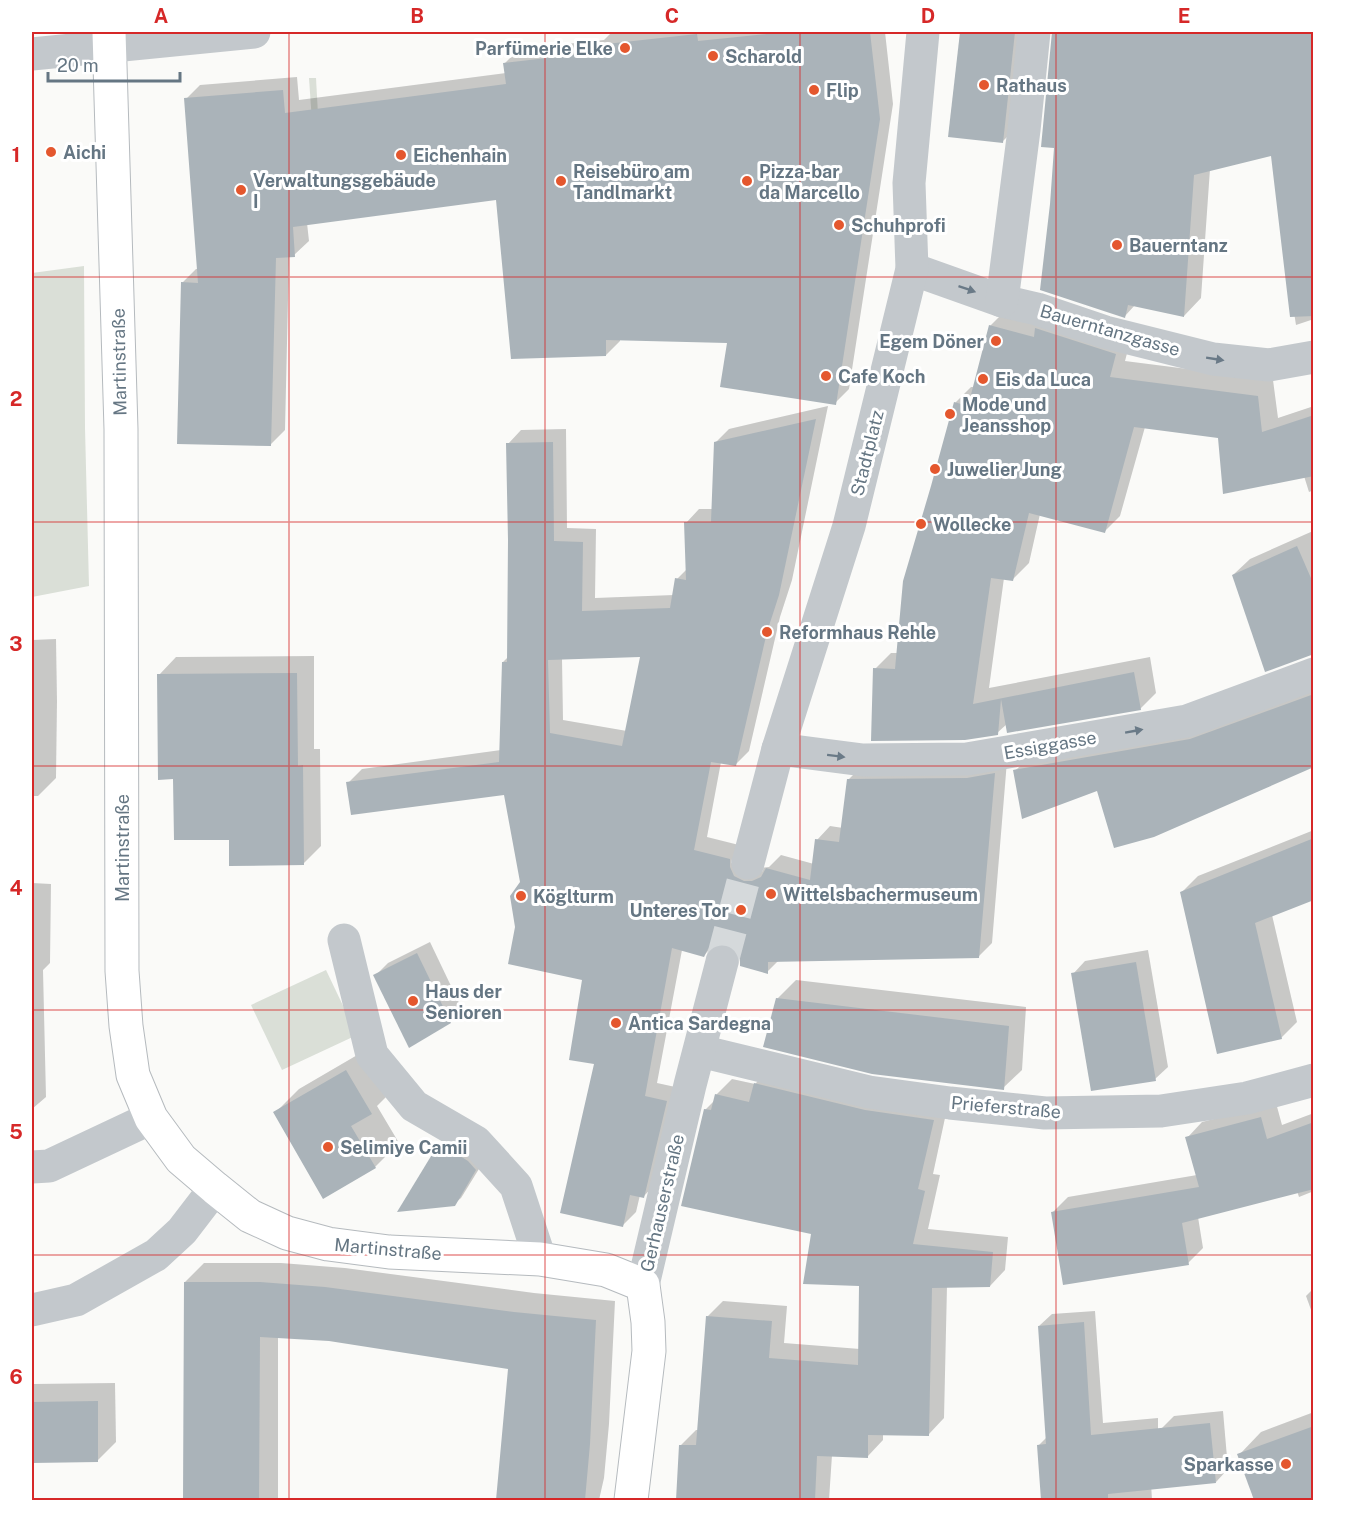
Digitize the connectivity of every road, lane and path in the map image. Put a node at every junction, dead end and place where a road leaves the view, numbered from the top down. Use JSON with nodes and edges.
{"nodes":[{"id":1,"x":254,"y":32,"type":"edge"},
{"id":2,"x":923,"y":32,"type":"edge"},
{"id":3,"x":1029,"y":33,"type":"edge"},
{"id":4,"x":109,"y":39,"type":"edge"},
{"id":5,"x":32,"y":54,"type":"edge"},
{"id":6,"x":912,"y":269,"type":"junction"},
{"id":7,"x":1002,"y":301,"type":"junction"},
{"id":8,"x":1314,"y":357,"type":"edge"},
{"id":9,"x":1314,"y":674,"type":"edge"},
{"id":10,"x":778,"y":749,"type":"junction"},
{"id":11,"x":748,"y":863,"type":"tunnel mouth"},
{"id":12,"x":344,"y":940,"type":"dead end"},
{"id":13,"x":722,"y":962,"type":"tunnel mouth"},
{"id":14,"x":700,"y":1051,"type":"junction"},
{"id":15,"x":1314,"y":1080,"type":"edge"},
{"id":16,"x":151,"y":1118,"type":"junction"},
{"id":17,"x":32,"y":1167,"type":"edge"},
{"id":18,"x":215,"y":1188,"type":"junction"},
{"id":19,"x":540,"y":1259,"type":"junction"},
{"id":20,"x":643,"y":1285,"type":"junction"},
{"id":21,"x":32,"y":1310,"type":"edge"},
{"id":22,"x":631,"y":1500,"type":"edge"}],
"edges":[{"from":1,"to":4,"type":"street"},
{"from":2,"to":6,"type":"street","name":"Stadtplatz"},
{"from":3,"to":7,"type":"street"},
{"from":4,"to":5,"type":"street"},
{"from":4,"to":16,"type":"main road","name":"Martinstraße"},
{"from":6,"to":7,"type":"street","name":"Bauerntanzgasse","one_way":true},
{"from":6,"to":10,"type":"street","name":"Stadtplatz"},
{"from":7,"to":8,"type":"street","name":"Bauerntanzgasse","one_way":true},
{"from":10,"to":9,"type":"street","name":"Essiggasse","one_way":true},
{"from":10,"to":11,"type":"street","name":"Stadtplatz"},
{"from":12,"to":19,"type":"street"},
{"from":13,"to":14,"type":"street"},
{"from":14,"to":15,"type":"street","name":"Prieferstraße"},
{"from":14,"to":20,"type":"street","name":"Gerhauserstraße"},
{"from":16,"to":17,"type":"street"},
{"from":16,"to":18,"type":"main road","name":"Martinstraße"},
{"from":18,"to":19,"type":"main road","name":"Martinstraße"},
{"from":18,"to":21,"type":"street"},
{"from":19,"to":20,"type":"main road","name":"Martinstraße"},
{"from":20,"to":22,"type":"main road","name":"Gerhauserstraße"}]}
